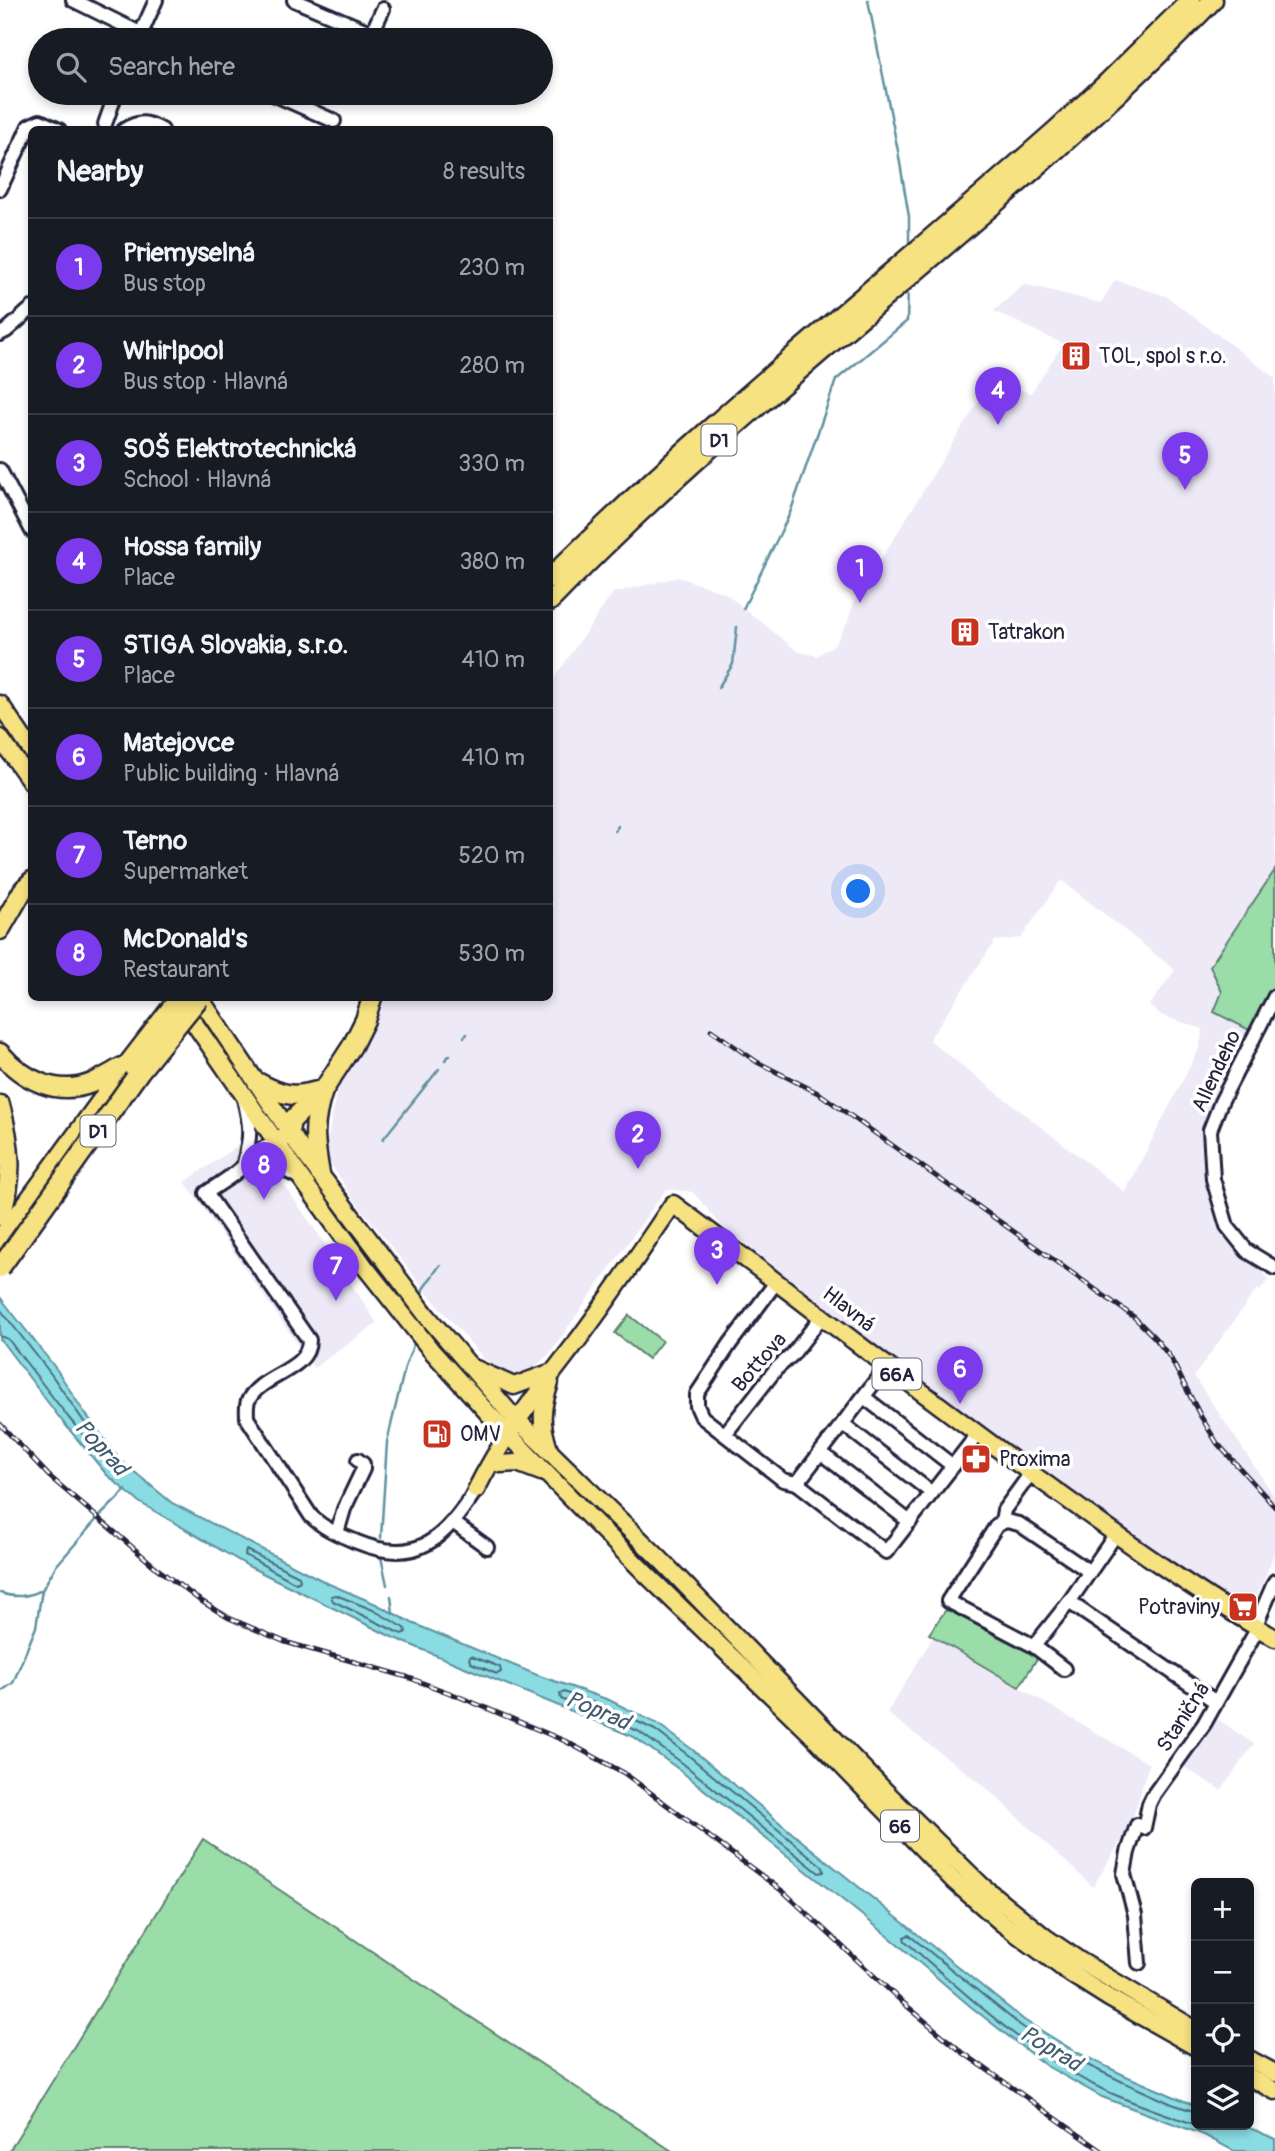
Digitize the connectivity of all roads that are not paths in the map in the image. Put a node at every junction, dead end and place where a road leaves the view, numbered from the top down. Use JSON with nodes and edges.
{"nodes":[{"id":1,"x":73,"y":0,"type":"edge"},
{"id":2,"x":156,"y":0,"type":"edge"},
{"id":3,"x":294,"y":0,"type":"edge"},
{"id":4,"x":1191,"y":0,"type":"edge"},
{"id":5,"x":1213,"y":0,"type":"edge"},
{"id":6,"x":383,"y":9,"type":"dead end"},
{"id":7,"x":123,"y":28,"type":"edge"},
{"id":8,"x":143,"y":28,"type":"edge"},
{"id":9,"x":360,"y":28,"type":"edge"},
{"id":10,"x":374,"y":28,"type":"edge"},
{"id":11,"x":111,"y":105,"type":"edge"},
{"id":12,"x":298,"y":105,"type":"edge"},
{"id":13,"x":334,"y":121,"type":"dead end"},
{"id":14,"x":29,"y":126,"type":"edge"},
{"id":15,"x":51,"y":126,"type":"edge"},
{"id":16,"x":101,"y":126,"type":"edge"},
{"id":17,"x":129,"y":126,"type":"edge"},
{"id":18,"x":154,"y":126,"type":"edge"},
{"id":19,"x":28,"y":128,"type":"edge"},
{"id":20,"x":0,"y":189,"type":"edge"},
{"id":21,"x":28,"y":312,"type":"edge"},
{"id":22,"x":0,"y":334,"type":"edge"},
{"id":23,"x":0,"y":470,"type":"edge"},
{"id":24,"x":28,"y":523,"type":"edge"},
{"id":25,"x":553,"y":575,"type":"edge"},
{"id":26,"x":553,"y":598,"type":"edge"},
{"id":27,"x":0,"y":704,"type":"edge"},
{"id":28,"x":0,"y":738,"type":"edge"},
{"id":29,"x":28,"y":745,"type":"edge"},
{"id":30,"x":28,"y":777,"type":"edge"},
{"id":31,"x":28,"y":874,"type":"edge"},
{"id":32,"x":28,"y":886,"type":"edge"},
{"id":33,"x":0,"y":917,"type":"edge"},
{"id":34,"x":0,"y":930,"type":"edge"},
{"id":35,"x":1275,"y":996,"type":"edge"},
{"id":36,"x":176,"y":1001,"type":"edge"},
{"id":37,"x":180,"y":1001,"type":"edge"},
{"id":38,"x":197,"y":1001,"type":"edge"},
{"id":39,"x":201,"y":1001,"type":"edge"},
{"id":40,"x":371,"y":1001,"type":"edge"},
{"id":41,"x":0,"y":1053,"type":"edge"},
{"id":42,"x":128,"y":1064,"type":"junction"},
{"id":43,"x":250,"y":1087,"type":"junction"},
{"id":44,"x":324,"y":1089,"type":"junction"},
{"id":45,"x":0,"y":1105,"type":"edge"},
{"id":46,"x":316,"y":1113,"type":"junction"},
{"id":47,"x":283,"y":1138,"type":"junction"},
{"id":48,"x":248,"y":1166,"type":"junction"},
{"id":49,"x":320,"y":1174,"type":"junction"},
{"id":50,"x":301,"y":1178,"type":"junction"},
{"id":51,"x":0,"y":1216,"type":"edge"},
{"id":52,"x":0,"y":1240,"type":"edge"},
{"id":53,"x":0,"y":1268,"type":"edge"},
{"id":54,"x":1275,"y":1268,"type":"edge"},
{"id":55,"x":777,"y":1281,"type":"junction"},
{"id":56,"x":822,"y":1315,"type":"junction"},
{"id":57,"x":466,"y":1362,"type":"junction"},
{"id":58,"x":887,"y":1366,"type":"junction"},
{"id":59,"x":555,"y":1371,"type":"junction"},
{"id":60,"x":546,"y":1393,"type":"junction"},
{"id":61,"x":864,"y":1396,"type":"junction"},
{"id":62,"x":487,"y":1412,"type":"junction"},
{"id":63,"x":843,"y":1424,"type":"junction"},
{"id":64,"x":516,"y":1431,"type":"junction"},
{"id":65,"x":725,"y":1434,"type":"junction"},
{"id":66,"x":977,"y":1435,"type":"junction"},
{"id":67,"x":550,"y":1452,"type":"junction"},
{"id":68,"x":821,"y":1452,"type":"junction"},
{"id":69,"x":358,"y":1460,"type":"dead end"},
{"id":70,"x":496,"y":1462,"type":"junction"},
{"id":71,"x":953,"y":1466,"type":"junction"},
{"id":72,"x":1031,"y":1473,"type":"junction"},
{"id":73,"x":547,"y":1474,"type":"junction"},
{"id":74,"x":797,"y":1483,"type":"junction"},
{"id":75,"x":476,"y":1490,"type":"joint"},
{"id":76,"x":932,"y":1493,"type":"junction"},
{"id":77,"x":1003,"y":1516,"type":"junction"},
{"id":78,"x":910,"y":1522,"type":"junction"},
{"id":79,"x":454,"y":1523,"type":"junction"},
{"id":80,"x":337,"y":1533,"type":"junction"},
{"id":81,"x":1116,"y":1534,"type":"junction"},
{"id":82,"x":487,"y":1547,"type":"dead end"},
{"id":83,"x":1090,"y":1572,"type":"junction"},
{"id":84,"x":1275,"y":1581,"type":"edge"},
{"id":85,"x":1069,"y":1602,"type":"junction"},
{"id":86,"x":1257,"y":1624,"type":"junction"},
{"id":87,"x":1275,"y":1638,"type":"edge"},
{"id":88,"x":1034,"y":1646,"type":"junction"},
{"id":89,"x":1064,"y":1669,"type":"dead end"},
{"id":90,"x":1216,"y":1702,"type":"junction"},
{"id":91,"x":1139,"y":1962,"type":"dead end"},
{"id":92,"x":1191,"y":2036,"type":"edge"},
{"id":93,"x":1254,"y":2062,"type":"edge"},
{"id":94,"x":1275,"y":2073,"type":"edge"},
{"id":95,"x":1254,"y":2080,"type":"edge"},
{"id":96,"x":1275,"y":2091,"type":"edge"}],
"edges":[{"from":1,"to":7,"type":"street"},
{"from":2,"to":8,"type":"street"},
{"from":3,"to":9,"type":"street"},
{"from":4,"to":25,"type":"highway","number":"D1"},
{"from":5,"to":26,"type":"highway","number":"D1"},
{"from":6,"to":10,"type":"street"},
{"from":11,"to":16,"type":"street"},
{"from":12,"to":13,"type":"street"},
{"from":14,"to":15,"type":"street"},
{"from":17,"to":18,"type":"street"},
{"from":19,"to":20,"type":"street"},
{"from":21,"to":22,"type":"street"},
{"from":23,"to":24,"type":"street"},
{"from":27,"to":29,"type":"main road"},
{"from":28,"to":30,"type":"main road"},
{"from":31,"to":33,"type":"highway"},
{"from":32,"to":34,"type":"highway"},
{"from":35,"to":54,"type":"street","name":"Allendeho"},
{"from":36,"to":42,"type":"highway","number":"D1","bridge":true},
{"from":37,"to":43,"type":"main road","number":"66"},
{"from":38,"to":53,"type":"highway","number":"D1","bridge":true},
{"from":39,"to":43,"type":"main road","number":"66"},
{"from":40,"to":44,"type":"highway"},
{"from":41,"to":42,"type":"highway"},
{"from":42,"to":52,"type":"highway","number":"D1"},
{"from":43,"to":44,"type":"highway"},
{"from":43,"to":47,"type":"main road","number":"66"},
{"from":43,"to":48,"type":"street"},
{"from":44,"to":46,"type":"highway"},
{"from":44,"to":47,"type":"highway"},
{"from":45,"to":51,"type":"highway"},
{"from":46,"to":47,"type":"highway"},
{"from":46,"to":49,"type":"highway"},
{"from":47,"to":48,"type":"street"},
{"from":47,"to":49,"type":"main road","number":"66"},
{"from":47,"to":50,"type":"main road","number":"66"},
{"from":48,"to":50,"type":"street"},
{"from":48,"to":80,"type":"street"},
{"from":49,"to":57,"type":"main road","number":"66"},
{"from":50,"to":62,"type":"main road","number":"66"},
{"from":55,"to":56,"type":"main road","name":"Hlavná","number":"66A"},
{"from":55,"to":59,"type":"main road","name":"Hlavná","number":"66A"},
{"from":55,"to":65,"type":"street"},
{"from":56,"to":58,"type":"main road","name":"Hlavná","number":"66A"},
{"from":56,"to":65,"type":"street","name":"Bottova"},
{"from":57,"to":59,"type":"main road"},
{"from":57,"to":64,"type":"main road","number":"66"},
{"from":58,"to":61,"type":"street"},
{"from":58,"to":66,"type":"main road","name":"Hlavná","number":"66A"},
{"from":59,"to":60,"type":"main road"},
{"from":59,"to":64,"type":"main road"},
{"from":60,"to":64,"type":"main road"},
{"from":60,"to":67,"type":"main road"},
{"from":61,"to":63,"type":"street"},
{"from":61,"to":71,"type":"street"},
{"from":62,"to":64,"type":"main road","number":"66"},
{"from":62,"to":70,"type":"main road"},
{"from":63,"to":68,"type":"street"},
{"from":63,"to":76,"type":"street"},
{"from":64,"to":67,"type":"main road","number":"66"},
{"from":64,"to":70,"type":"main road"},
{"from":64,"to":73,"type":"main road","number":"66"},
{"from":65,"to":74,"type":"street"},
{"from":66,"to":71,"type":"street"},
{"from":66,"to":72,"type":"main road","name":"Hlavná","number":"66A"},
{"from":67,"to":92,"type":"main road","number":"66"},
{"from":68,"to":74,"type":"street"},
{"from":68,"to":78,"type":"street"},
{"from":69,"to":80,"type":"street"},
{"from":70,"to":73,"type":"main road"},
{"from":70,"to":75,"type":"main road"},
{"from":71,"to":76,"type":"street"},
{"from":72,"to":77,"type":"street"},
{"from":72,"to":81,"type":"main road","name":"Hlavná","number":"66A"},
{"from":73,"to":92,"type":"main road","number":"66"},
{"from":74,"to":78,"type":"street"},
{"from":75,"to":79,"type":"street"},
{"from":76,"to":78,"type":"street"},
{"from":77,"to":83,"type":"street"},
{"from":77,"to":88,"type":"street"},
{"from":79,"to":80,"type":"street"},
{"from":79,"to":82,"type":"street"},
{"from":81,"to":83,"type":"street"},
{"from":81,"to":86,"type":"main road","name":"Hlavná","number":"66A"},
{"from":83,"to":85,"type":"street"},
{"from":84,"to":86,"type":"street","name":"Staničná"},
{"from":85,"to":88,"type":"street"},
{"from":85,"to":90,"type":"street"},
{"from":86,"to":87,"type":"main road","name":"Hlavná","number":"66A"},
{"from":86,"to":90,"type":"street","name":"Staničná"},
{"from":88,"to":89,"type":"street"},
{"from":90,"to":91,"type":"street","name":"Staničná"},
{"from":93,"to":94,"type":"main road"},
{"from":95,"to":96,"type":"main road"}]}
